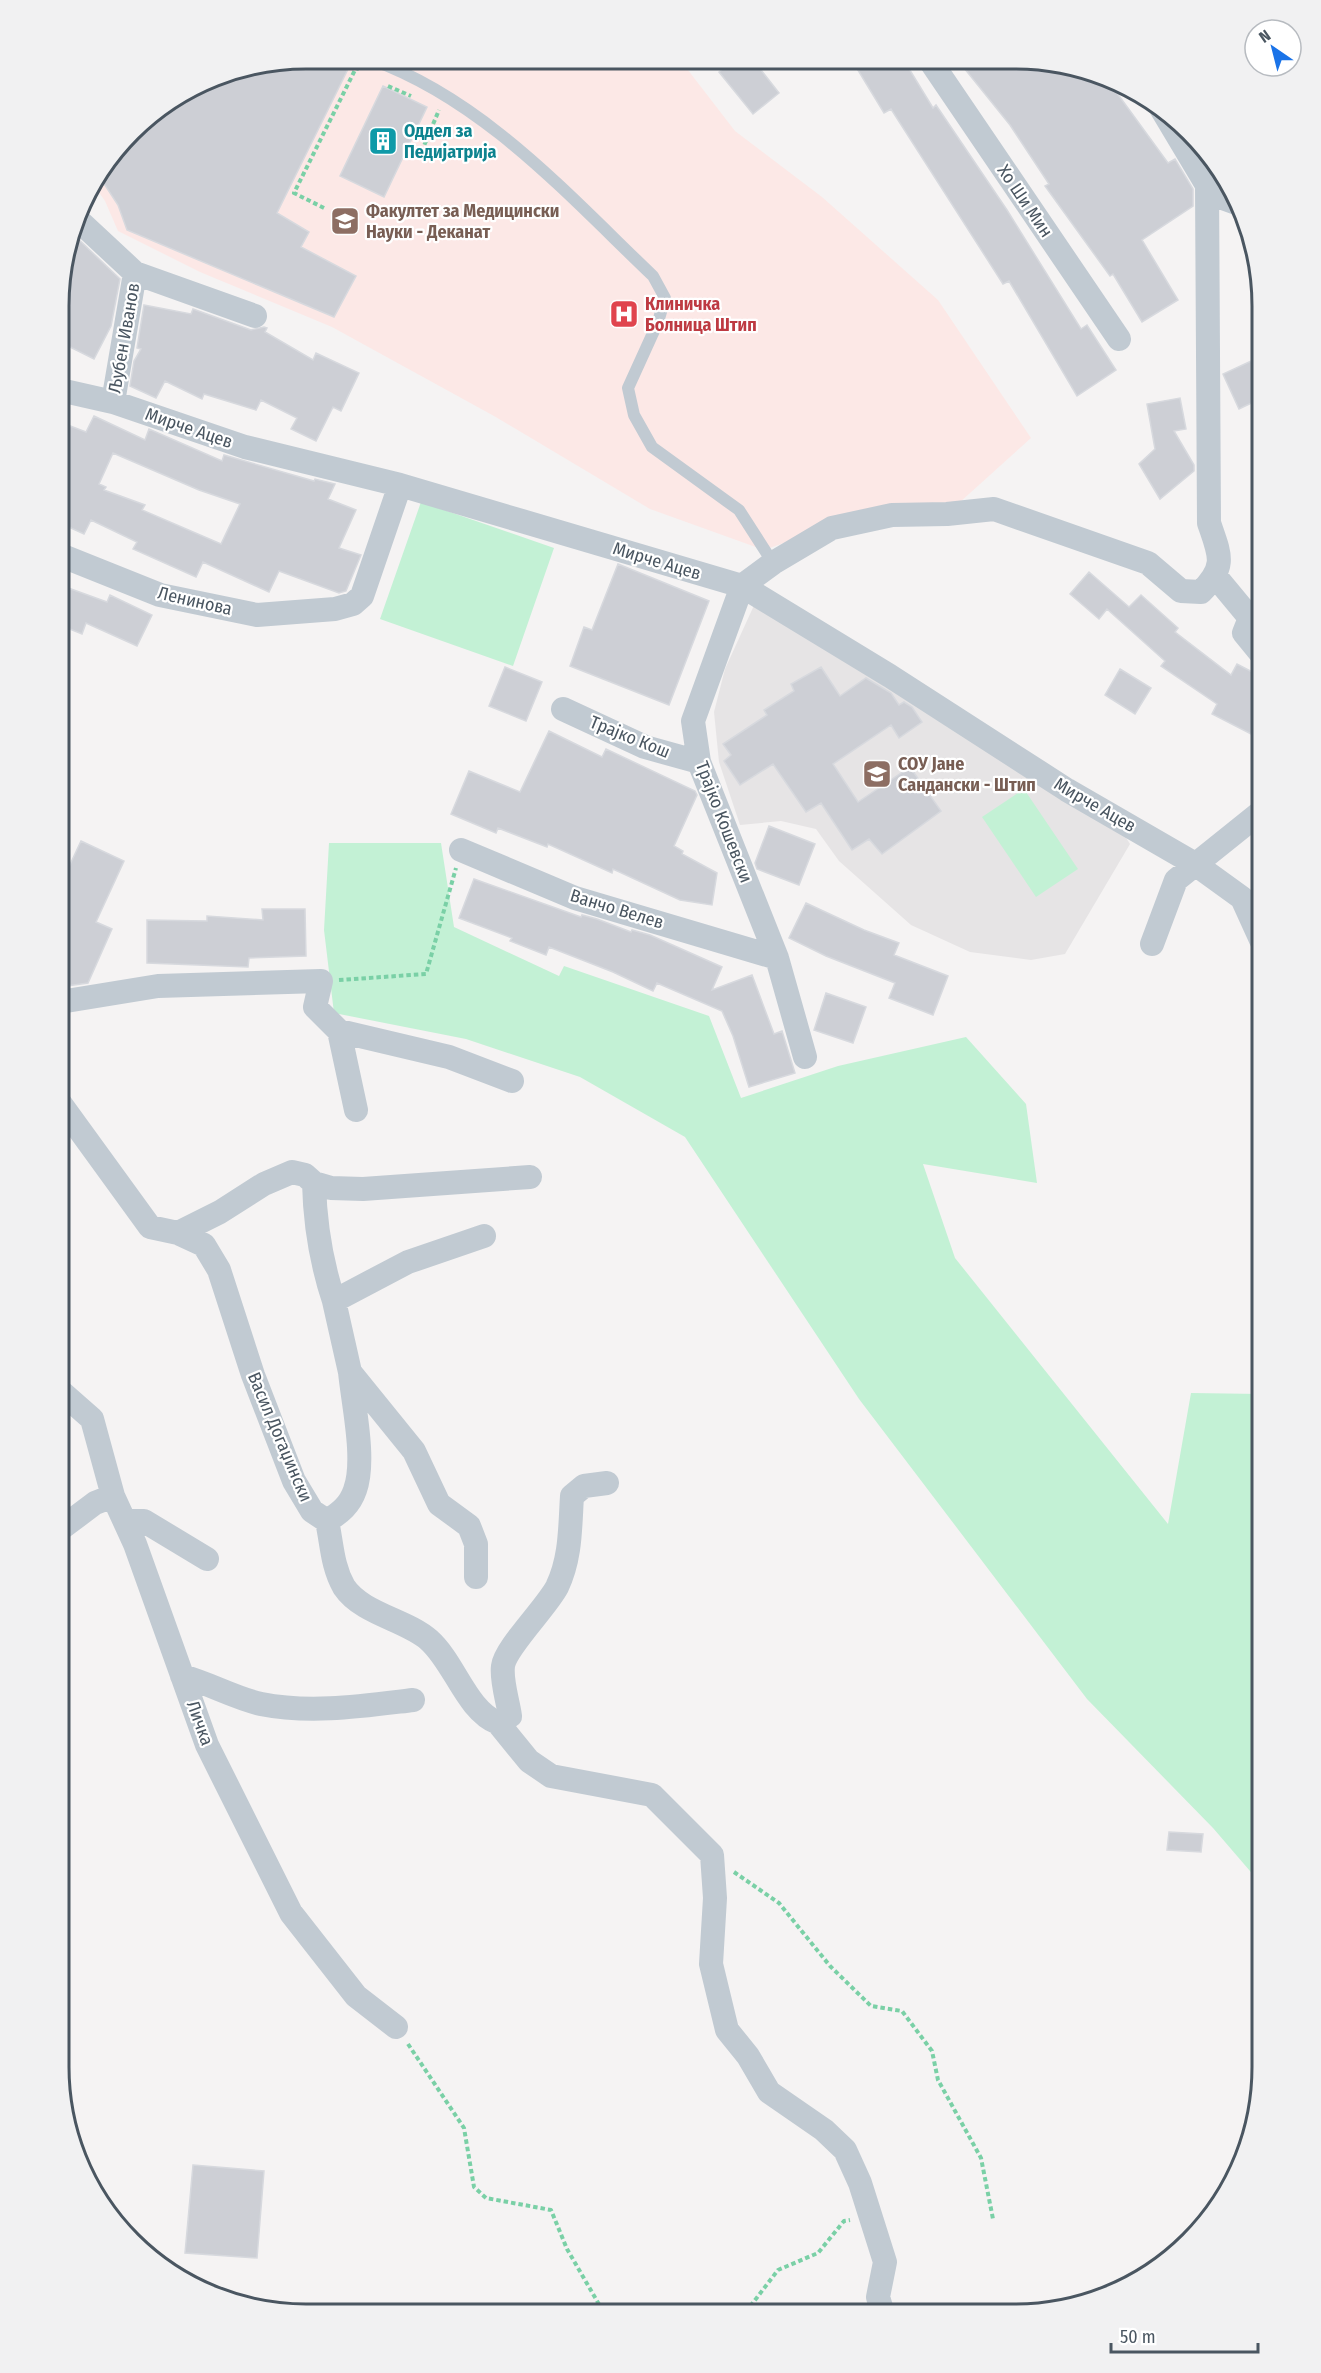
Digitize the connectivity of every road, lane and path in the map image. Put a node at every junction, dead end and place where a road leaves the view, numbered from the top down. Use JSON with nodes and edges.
{"nodes":[{"id":1,"x":356,"y":69,"type":"edge"},
{"id":2,"x":358,"y":69,"type":"edge"},
{"id":3,"x":391,"y":69,"type":"edge"},
{"id":4,"x":936,"y":69,"type":"edge"},
{"id":5,"x":365,"y":72,"type":"dead end"},
{"id":6,"x":380,"y":82,"type":"dead end"},
{"id":7,"x":420,"y":101,"type":"dead end"},
{"id":8,"x":430,"y":105,"type":"dead end"},
{"id":9,"x":1175,"y":132,"type":"edge"},
{"id":10,"x":408,"y":148,"type":"dead end"},
{"id":11,"x":1211,"y":173,"type":"edge"},
{"id":12,"x":1208,"y":185,"type":"junction"},
{"id":13,"x":1227,"y":200,"type":"edge"},
{"id":14,"x":324,"y":208,"type":"dead end"},
{"id":15,"x":84,"y":225,"type":"edge"},
{"id":16,"x":135,"y":273,"type":"junction"},
{"id":17,"x":255,"y":316,"type":"dead end"},
{"id":18,"x":1119,"y":339,"type":"dead end"},
{"id":19,"x":69,"y":392,"type":"edge"},
{"id":20,"x":113,"y":402,"type":"junction"},
{"id":21,"x":400,"y":485,"type":"junction"},
{"id":22,"x":69,"y":559,"type":"edge"},
{"id":23,"x":773,"y":563,"type":"junction"},
{"id":24,"x":1216,"y":577,"type":"junction"},
{"id":25,"x":742,"y":586,"type":"junction"},
{"id":26,"x":1252,"y":617,"type":"edge"},
{"id":27,"x":1252,"y":625,"type":"edge"},
{"id":28,"x":1252,"y":642,"type":"edge"},
{"id":29,"x":563,"y":709,"type":"dead end"},
{"id":30,"x":699,"y":762,"type":"junction"},
{"id":31,"x":1252,"y":819,"type":"edge"},
{"id":32,"x":461,"y":850,"type":"joint"},
{"id":33,"x":1196,"y":864,"type":"junction"},
{"id":34,"x":1252,"y":920,"type":"edge"},
{"id":35,"x":1152,"y":944,"type":"dead end"},
{"id":36,"x":777,"y":958,"type":"junction"},
{"id":37,"x":321,"y":981,"type":"junction"},
{"id":38,"x":69,"y":1001,"type":"edge"},
{"id":39,"x":339,"y":1031,"type":"junction"},
{"id":40,"x":805,"y":1058,"type":"dead end"},
{"id":41,"x":512,"y":1081,"type":"dead end"},
{"id":42,"x":356,"y":1110,"type":"dead end"},
{"id":43,"x":69,"y":1114,"type":"edge"},
{"id":44,"x":530,"y":1177,"type":"dead end"},
{"id":45,"x":314,"y":1183,"type":"junction"},
{"id":46,"x":178,"y":1233,"type":"junction"},
{"id":47,"x":484,"y":1236,"type":"dead end"},
{"id":48,"x":334,"y":1301,"type":"junction"},
{"id":49,"x":350,"y":1372,"type":"junction"},
{"id":50,"x":69,"y":1399,"type":"edge"},
{"id":51,"x":607,"y":1483,"type":"dead end"},
{"id":52,"x":113,"y":1496,"type":"junction"},
{"id":53,"x":125,"y":1521,"type":"junction"},
{"id":54,"x":327,"y":1521,"type":"junction"},
{"id":55,"x":69,"y":1522,"type":"edge"},
{"id":56,"x":207,"y":1559,"type":"dead end"},
{"id":57,"x":476,"y":1577,"type":"dead end"},
{"id":58,"x":182,"y":1676,"type":"junction"},
{"id":59,"x":413,"y":1700,"type":"dead end"},
{"id":60,"x":498,"y":1723,"type":"junction"},
{"id":61,"x":712,"y":1855,"type":"junction"},
{"id":62,"x":396,"y":2027,"type":"joint"},
{"id":63,"x":871,"y":2217,"type":"junction"},
{"id":64,"x":993,"y":2218,"type":"dead end"},
{"id":65,"x":599,"y":2304,"type":"edge"},
{"id":66,"x":752,"y":2304,"type":"edge"},
{"id":67,"x":880,"y":2304,"type":"edge"}],
"edges":[{"from":1,"to":14,"type":"path"},
{"from":2,"to":5,"type":"path"},
{"from":3,"to":23,"type":"lane"},
{"from":4,"to":18,"type":"street","name":"Хо Ши Мин"},
{"from":6,"to":7,"type":"path"},
{"from":8,"to":10,"type":"path"},
{"from":9,"to":12,"type":"street"},
{"from":11,"to":12,"type":"street"},
{"from":12,"to":13,"type":"street"},
{"from":12,"to":24,"type":"street"},
{"from":15,"to":16,"type":"street","name":"Љубен Иванов"},
{"from":16,"to":17,"type":"street","name":"Љубен Иванов"},
{"from":16,"to":20,"type":"street","name":"Љубен Иванов"},
{"from":19,"to":20,"type":"street","name":"Мирче Ацев"},
{"from":20,"to":21,"type":"street","name":"Мирче Ацев"},
{"from":21,"to":22,"type":"street","name":"Ленинова"},
{"from":21,"to":25,"type":"street","name":"Мирче Ацев"},
{"from":23,"to":24,"type":"street"},
{"from":23,"to":25,"type":"street"},
{"from":24,"to":26,"type":"street"},
{"from":25,"to":30,"type":"street","name":"Трајко Кошевски"},
{"from":25,"to":33,"type":"street","name":"Мирче Ацев"},
{"from":27,"to":28,"type":"street"},
{"from":29,"to":30,"type":"street","name":"Трајко Кош"},
{"from":30,"to":36,"type":"street","name":"Трајко Кошевски"},
{"from":31,"to":33,"type":"street"},
{"from":32,"to":36,"type":"street","name":"Ванчо Велев"},
{"from":32,"to":37,"type":"path"},
{"from":33,"to":34,"type":"street","name":"Мирче Ацев"},
{"from":33,"to":35,"type":"street"},
{"from":36,"to":40,"type":"street","name":"Трајко Кошевски"},
{"from":37,"to":38,"type":"street"},
{"from":37,"to":39,"type":"street"},
{"from":39,"to":41,"type":"street"},
{"from":39,"to":42,"type":"street"},
{"from":43,"to":46,"type":"street","name":"Васил Догаџински"},
{"from":44,"to":45,"type":"street"},
{"from":45,"to":46,"type":"street"},
{"from":45,"to":48,"type":"street"},
{"from":46,"to":54,"type":"street","name":"Васил Догаџински"},
{"from":47,"to":48,"type":"street"},
{"from":48,"to":49,"type":"street"},
{"from":49,"to":54,"type":"street"},
{"from":49,"to":57,"type":"street"},
{"from":50,"to":52,"type":"street","name":"Личка"},
{"from":51,"to":60,"type":"street"},
{"from":52,"to":53,"type":"street","name":"Личка"},
{"from":52,"to":55,"type":"street"},
{"from":53,"to":56,"type":"street"},
{"from":53,"to":58,"type":"street","name":"Личка"},
{"from":54,"to":60,"type":"street","name":"Васил Догаџински"},
{"from":58,"to":59,"type":"street"},
{"from":58,"to":62,"type":"street","name":"Личка"},
{"from":60,"to":61,"type":"street","name":"Васил Догаџински"},
{"from":61,"to":63,"type":"street"},
{"from":61,"to":64,"type":"path"},
{"from":62,"to":65,"type":"path"},
{"from":63,"to":66,"type":"path"},
{"from":63,"to":67,"type":"street"}]}
